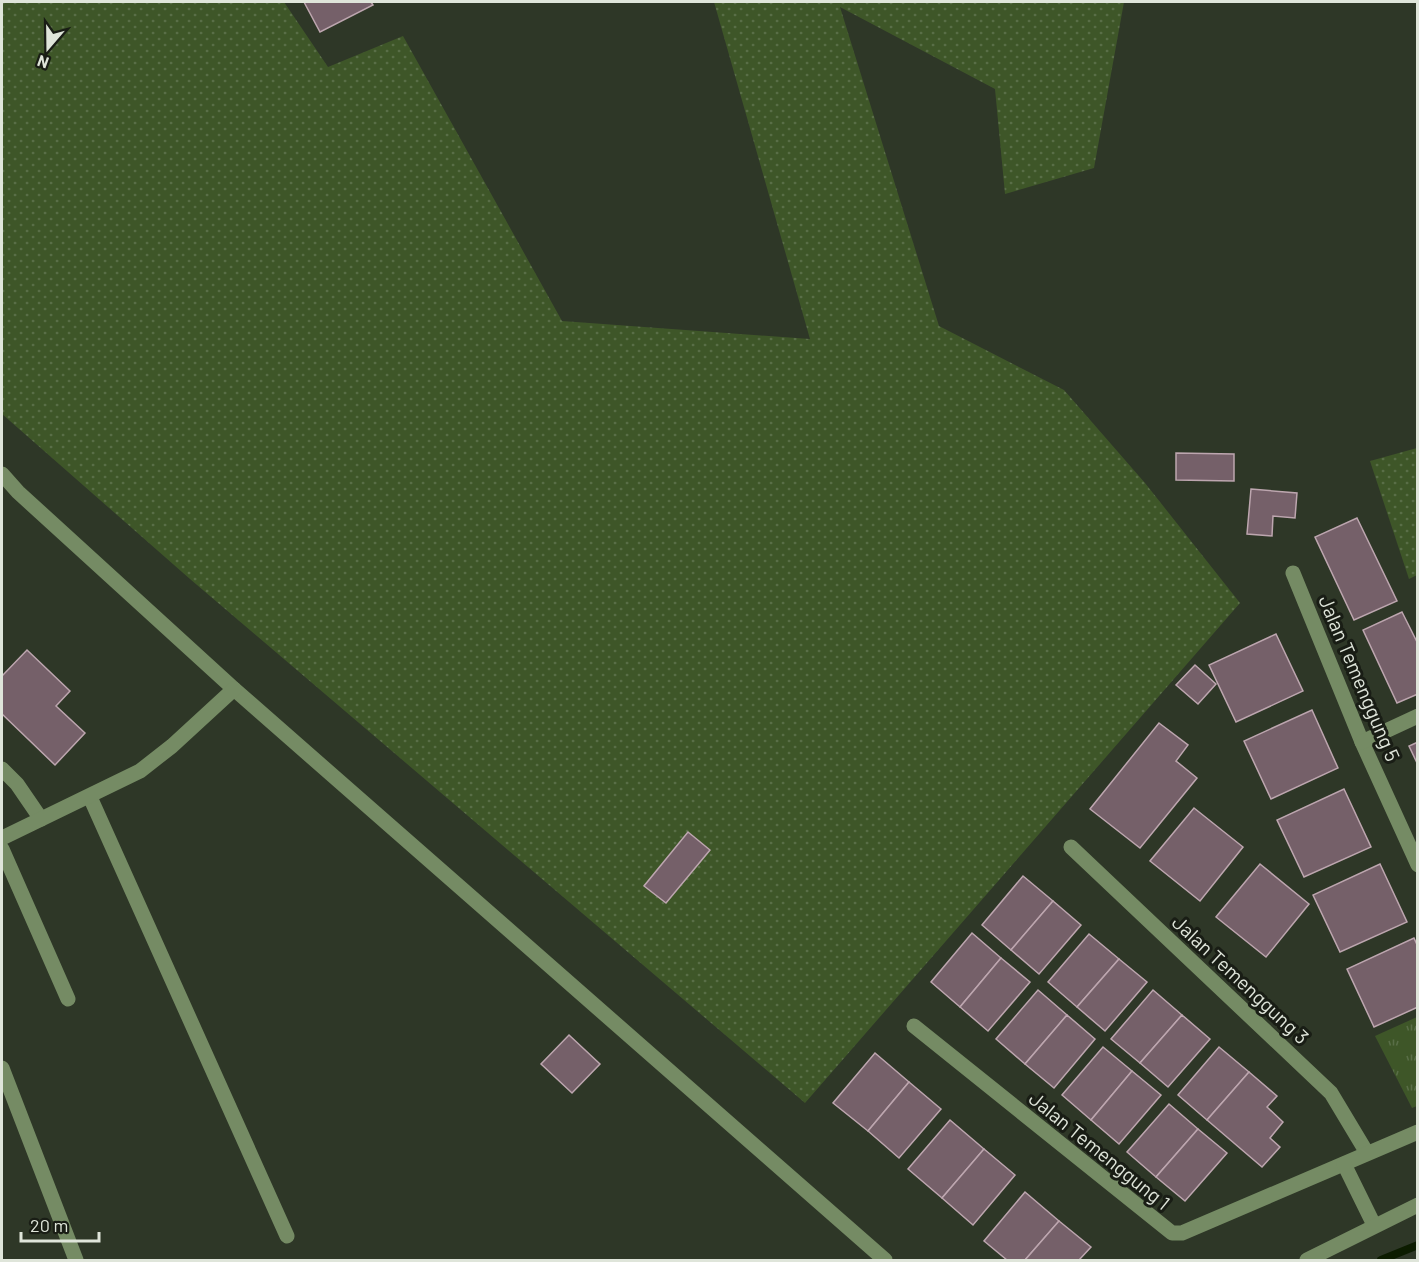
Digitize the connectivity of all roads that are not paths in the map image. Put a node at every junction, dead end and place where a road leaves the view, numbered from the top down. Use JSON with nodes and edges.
{"nodes":[{"id":1,"x":2,"y":474,"type":"edge"},
{"id":2,"x":1293,"y":573,"type":"dead end"},
{"id":3,"x":234,"y":689,"type":"junction"},
{"id":4,"x":1418,"y":716,"type":"edge"},
{"id":5,"x":1362,"y":742,"type":"junction"},
{"id":6,"x":2,"y":769,"type":"edge"},
{"id":7,"x":90,"y":797,"type":"junction"},
{"id":8,"x":41,"y":819,"type":"junction"},
{"id":9,"x":2,"y":838,"type":"edge"},
{"id":10,"x":1071,"y":847,"type":"dead end"},
{"id":11,"x":2,"y":849,"type":"edge"},
{"id":12,"x":1418,"y":865,"type":"edge"},
{"id":13,"x":68,"y":999,"type":"dead end"},
{"id":14,"x":914,"y":1026,"type":"dead end"},
{"id":15,"x":2,"y":1068,"type":"edge"},
{"id":16,"x":1418,"y":1132,"type":"edge"},
{"id":17,"x":1367,"y":1153,"type":"junction"},
{"id":18,"x":1344,"y":1164,"type":"junction"},
{"id":19,"x":1418,"y":1205,"type":"edge"},
{"id":20,"x":1374,"y":1225,"type":"junction"},
{"id":21,"x":287,"y":1236,"type":"dead end"},
{"id":22,"x":76,"y":1260,"type":"edge"},
{"id":23,"x":885,"y":1260,"type":"edge"},
{"id":24,"x":1307,"y":1260,"type":"edge"}],
"edges":[{"from":1,"to":3,"type":"street"},
{"from":2,"to":5,"type":"street","name":"Jalan Temenggung 5"},
{"from":3,"to":7,"type":"street"},
{"from":3,"to":23,"type":"street"},
{"from":4,"to":5,"type":"street"},
{"from":5,"to":12,"type":"street","name":"Jalan Temenggung 5"},
{"from":6,"to":8,"type":"street"},
{"from":7,"to":8,"type":"street"},
{"from":7,"to":21,"type":"street"},
{"from":8,"to":9,"type":"street"},
{"from":10,"to":17,"type":"street","name":"Jalan Temenggung 3"},
{"from":11,"to":13,"type":"street"},
{"from":14,"to":18,"type":"street","name":"Jalan Temenggung 1"},
{"from":15,"to":22,"type":"street"},
{"from":16,"to":17,"type":"street"},
{"from":17,"to":18,"type":"street"},
{"from":18,"to":20,"type":"street"},
{"from":19,"to":20,"type":"street"},
{"from":20,"to":24,"type":"street"}]}
